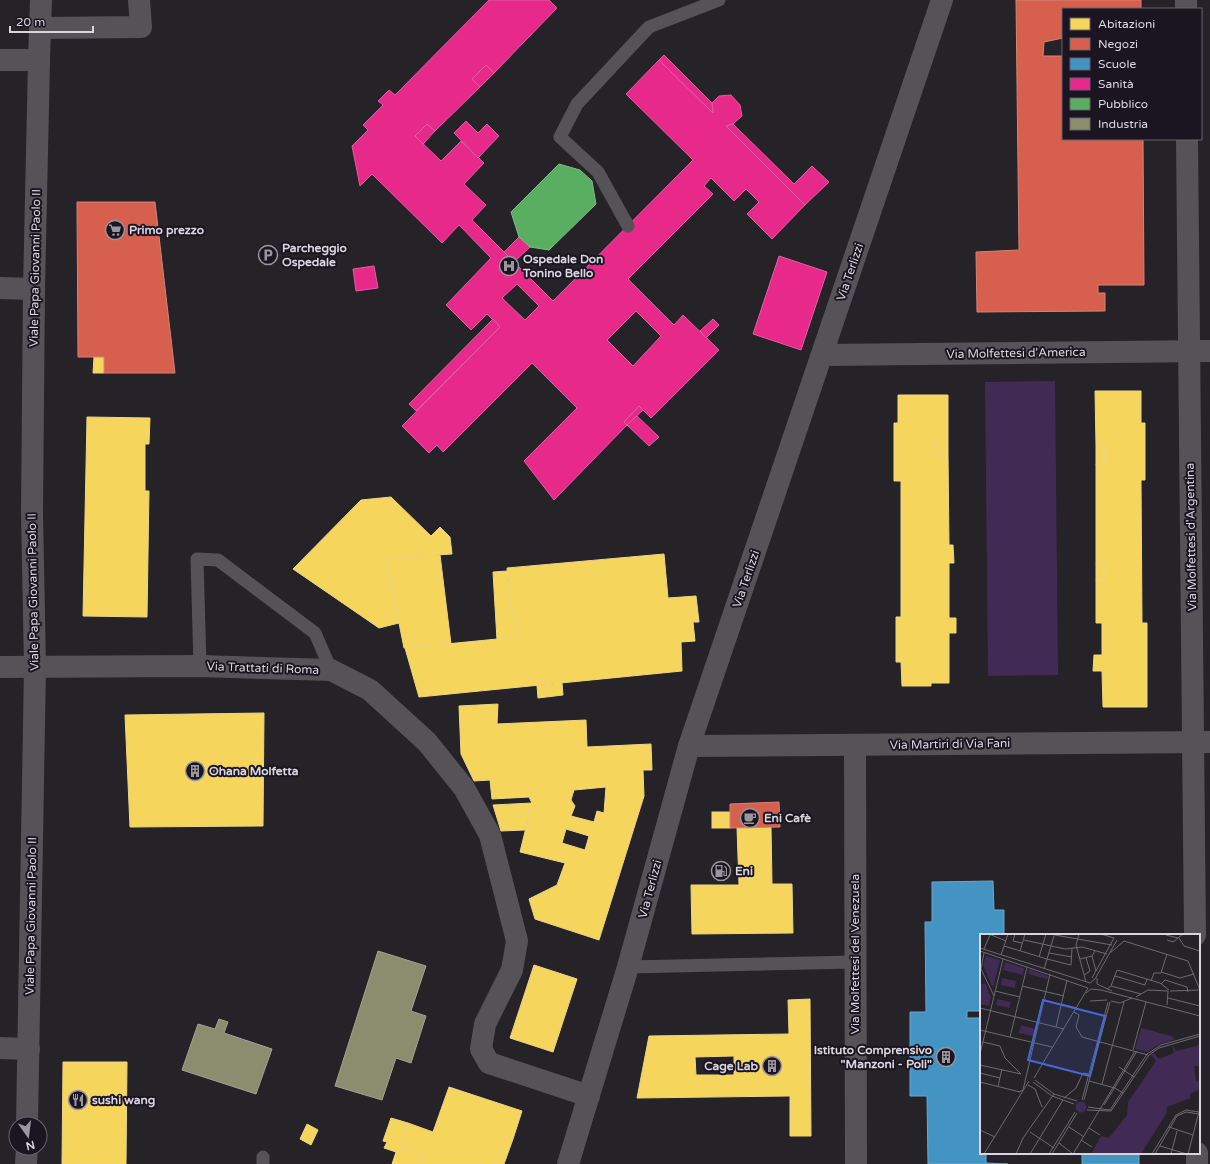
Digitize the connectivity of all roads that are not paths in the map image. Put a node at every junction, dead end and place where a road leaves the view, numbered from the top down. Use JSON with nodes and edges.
{"nodes":[{"id":1,"x":42,"y":0,"type":"edge"},
{"id":2,"x":139,"y":0,"type":"edge"},
{"id":3,"x":719,"y":0,"type":"edge"},
{"id":4,"x":942,"y":0,"type":"edge"},
{"id":5,"x":41,"y":28,"type":"junction"},
{"id":6,"x":0,"y":60,"type":"edge"},
{"id":7,"x":39,"y":60,"type":"junction"},
{"id":8,"x":1187,"y":140,"type":"edge"},
{"id":9,"x":628,"y":226,"type":"dead end"},
{"id":10,"x":0,"y":288,"type":"edge"},
{"id":11,"x":34,"y":289,"type":"junction"},
{"id":12,"x":1200,"y":351,"type":"edge"},
{"id":13,"x":823,"y":355,"type":"junction"},
{"id":14,"x":200,"y":666,"type":"junction"},
{"id":15,"x":0,"y":667,"type":"edge"},
{"id":16,"x":35,"y":668,"type":"junction"},
{"id":17,"x":331,"y":670,"type":"junction"},
{"id":18,"x":1201,"y":742,"type":"edge"},
{"id":19,"x":855,"y":745,"type":"junction"},
{"id":20,"x":690,"y":746,"type":"junction"},
{"id":21,"x":1195,"y":934,"type":"edge"},
{"id":22,"x":855,"y":962,"type":"junction"},
{"id":23,"x":628,"y":967,"type":"junction"},
{"id":24,"x":0,"y":1048,"type":"edge"},
{"id":25,"x":29,"y":1049,"type":"junction"},
{"id":26,"x":589,"y":1096,"type":"junction"},
{"id":27,"x":27,"y":1116,"type":"edge"},
{"id":28,"x":568,"y":1164,"type":"edge"},
{"id":29,"x":856,"y":1164,"type":"edge"}],
"edges":[{"from":1,"to":5,"type":"street","name":"Viale Papa Giovanni Paolo II"},
{"from":2,"to":5,"type":"street"},
{"from":3,"to":9,"type":"lane"},
{"from":4,"to":13,"type":"street","name":"Via Terlizzi"},
{"from":5,"to":7,"type":"street","name":"Viale Papa Giovanni Paolo II"},
{"from":6,"to":7,"type":"street"},
{"from":7,"to":11,"type":"street","name":"Viale Papa Giovanni Paolo II"},
{"from":8,"to":12,"type":"street","name":"Via Molfettesi d'Argentina"},
{"from":10,"to":11,"type":"street"},
{"from":11,"to":16,"type":"street","name":"Viale Papa Giovanni Paolo II"},
{"from":12,"to":13,"type":"street","name":"Via Molfettesi d'America"},
{"from":12,"to":18,"type":"street","name":"Via Molfettesi d'Argentina"},
{"from":13,"to":20,"type":"street","name":"Via Terlizzi"},
{"from":14,"to":16,"type":"street","name":"Via Trattati di Roma"},
{"from":14,"to":17,"type":"street","name":"Via Trattati di Roma"},
{"from":14,"to":17,"type":"lane"},
{"from":15,"to":16,"type":"street","name":"Via Trattati di Roma"},
{"from":16,"to":25,"type":"street","name":"Viale Papa Giovanni Paolo II"},
{"from":17,"to":26,"type":"street","name":"Via Trattati di Roma"},
{"from":18,"to":19,"type":"street","name":"Via Martiri di Via Fani"},
{"from":18,"to":21,"type":"street","name":"Via Molfettesi d'Argentina"},
{"from":19,"to":20,"type":"street","name":"Via Martiri di Via Fani"},
{"from":19,"to":22,"type":"street","name":"Via Molfettesi del Venezuela"},
{"from":20,"to":23,"type":"street","name":"Via Terlizzi"},
{"from":22,"to":23,"type":"lane"},
{"from":22,"to":29,"type":"street","name":"Via Molfettesi del Venezuela"},
{"from":23,"to":26,"type":"street","name":"Via Terlizzi"},
{"from":24,"to":25,"type":"street"},
{"from":25,"to":27,"type":"street","name":"Viale Papa Giovanni Paolo II"},
{"from":26,"to":28,"type":"street","name":"Via Terlizzi"}]}
